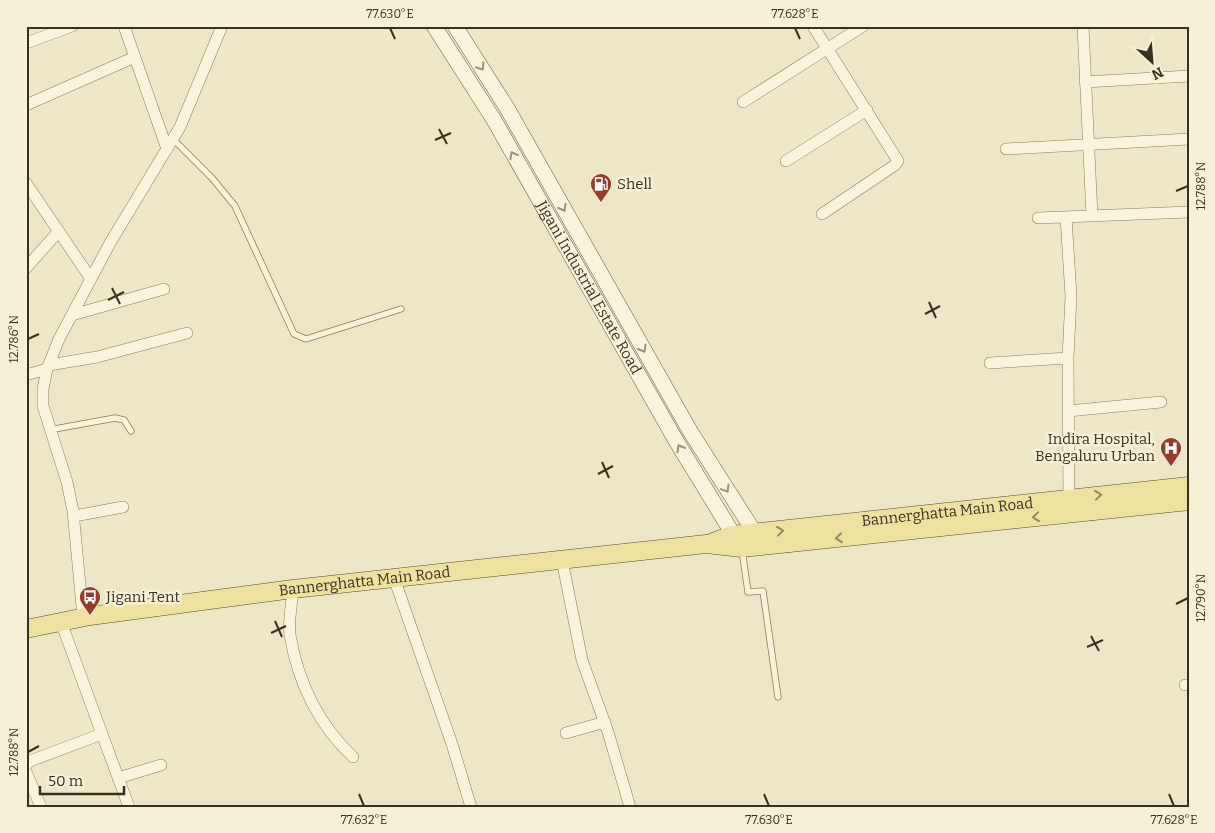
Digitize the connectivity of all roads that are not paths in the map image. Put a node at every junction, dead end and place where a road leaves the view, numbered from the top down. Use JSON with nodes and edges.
{"nodes":[{"id":1,"x":72,"y":26,"type":"edge"},
{"id":2,"x":124,"y":26,"type":"edge"},
{"id":3,"x":222,"y":26,"type":"edge"},
{"id":4,"x":434,"y":26,"type":"edge"},
{"id":5,"x":455,"y":26,"type":"edge"},
{"id":6,"x":813,"y":26,"type":"edge"},
{"id":7,"x":863,"y":26,"type":"edge"},
{"id":8,"x":1083,"y":26,"type":"edge"},
{"id":9,"x":29,"y":42,"type":"dead end"},
{"id":10,"x":828,"y":48,"type":"junction"},
{"id":11,"x":135,"y":57,"type":"junction"},
{"id":12,"x":1189,"y":76,"type":"edge"},
{"id":13,"x":1085,"y":82,"type":"junction"},
{"id":14,"x":743,"y":102,"type":"dead end"},
{"id":15,"x":26,"y":104,"type":"edge"},
{"id":16,"x":867,"y":110,"type":"junction"},
{"id":17,"x":1189,"y":139,"type":"edge"},
{"id":18,"x":170,"y":144,"type":"junction"},
{"id":19,"x":1088,"y":144,"type":"junction"},
{"id":20,"x":1006,"y":149,"type":"dead end"},
{"id":21,"x":786,"y":161,"type":"dead end"},
{"id":22,"x":26,"y":183,"type":"edge"},
{"id":23,"x":1189,"y":212,"type":"edge"},
{"id":24,"x":822,"y":214,"type":"dead end"},
{"id":25,"x":1092,"y":216,"type":"junction"},
{"id":26,"x":1066,"y":217,"type":"junction"},
{"id":27,"x":1038,"y":218,"type":"dead end"},
{"id":28,"x":58,"y":232,"type":"junction"},
{"id":29,"x":26,"y":268,"type":"edge"},
{"id":30,"x":91,"y":279,"type":"junction"},
{"id":31,"x":164,"y":289,"type":"dead end"},
{"id":32,"x":400,"y":309,"type":"dead end"},
{"id":33,"x":72,"y":315,"type":"junction"},
{"id":34,"x":187,"y":333,"type":"dead end"},
{"id":35,"x":1068,"y":358,"type":"junction"},
{"id":36,"x":990,"y":363,"type":"dead end"},
{"id":37,"x":48,"y":367,"type":"junction"},
{"id":38,"x":26,"y":375,"type":"edge"},
{"id":39,"x":1161,"y":402,"type":"dead end"},
{"id":40,"x":1068,"y":411,"type":"junction"},
{"id":41,"x":49,"y":430,"type":"junction"},
{"id":42,"x":132,"y":431,"type":"dead end"},
{"id":43,"x":1189,"y":486,"type":"edge"},
{"id":44,"x":1189,"y":501,"type":"edge"},
{"id":45,"x":1069,"y":506,"type":"junction"},
{"id":46,"x":123,"y":507,"type":"dead end"},
{"id":47,"x":74,"y":516,"type":"junction"},
{"id":48,"x":758,"y":540,"type":"junction"},
{"id":49,"x":737,"y":542,"type":"junction"},
{"id":50,"x":562,"y":560,"type":"junction"},
{"id":51,"x":394,"y":578,"type":"junction"},
{"id":52,"x":293,"y":589,"type":"junction"},
{"id":53,"x":83,"y":617,"type":"junction"},
{"id":54,"x":61,"y":622,"type":"junction"},
{"id":55,"x":26,"y":629,"type":"edge"},
{"id":56,"x":778,"y":697,"type":"dead end"},
{"id":57,"x":605,"y":722,"type":"junction"},
{"id":58,"x":566,"y":733,"type":"dead end"},
{"id":59,"x":102,"y":734,"type":"junction"},
{"id":60,"x":353,"y":757,"type":"dead end"},
{"id":61,"x":26,"y":765,"type":"edge"},
{"id":62,"x":161,"y":765,"type":"dead end"},
{"id":63,"x":26,"y":772,"type":"edge"},
{"id":64,"x":118,"y":778,"type":"junction"},
{"id":65,"x":40,"y":807,"type":"edge"},
{"id":66,"x":129,"y":807,"type":"edge"},
{"id":67,"x":471,"y":807,"type":"edge"},
{"id":68,"x":630,"y":807,"type":"edge"}],
"edges":[{"from":1,"to":9,"type":"street"},
{"from":2,"to":11,"type":"street"},
{"from":3,"to":18,"type":"street"},
{"from":49,"to":4,"type":"main road","name":"Jigani Industrial Estate Road","one_way":true},
{"from":5,"to":48,"type":"main road","name":"Jigani Industrial Estate Road","one_way":true},
{"from":6,"to":10,"type":"street"},
{"from":7,"to":10,"type":"street"},
{"from":8,"to":13,"type":"street"},
{"from":10,"to":14,"type":"street"},
{"from":10,"to":16,"type":"street"},
{"from":11,"to":15,"type":"street"},
{"from":11,"to":18,"type":"street"},
{"from":12,"to":13,"type":"street"},
{"from":13,"to":19,"type":"street"},
{"from":16,"to":21,"type":"street"},
{"from":16,"to":24,"type":"street"},
{"from":17,"to":19,"type":"street"},
{"from":18,"to":30,"type":"street"},
{"from":18,"to":32,"type":"lane"},
{"from":19,"to":20,"type":"street"},
{"from":19,"to":25,"type":"street"},
{"from":22,"to":28,"type":"street"},
{"from":23,"to":25,"type":"street"},
{"from":25,"to":26,"type":"street"},
{"from":26,"to":27,"type":"street"},
{"from":26,"to":35,"type":"street"},
{"from":28,"to":29,"type":"street"},
{"from":28,"to":30,"type":"street"},
{"from":30,"to":33,"type":"street"},
{"from":31,"to":33,"type":"street"},
{"from":33,"to":37,"type":"street"},
{"from":34,"to":37,"type":"street"},
{"from":35,"to":36,"type":"street"},
{"from":35,"to":40,"type":"street"},
{"from":37,"to":38,"type":"street"},
{"from":37,"to":41,"type":"street"},
{"from":39,"to":40,"type":"street"},
{"from":40,"to":45,"type":"street"},
{"from":41,"to":42,"type":"lane"},
{"from":41,"to":47,"type":"street"},
{"from":45,"to":43,"type":"main road","name":"Bannerghatta Main Road","one_way":true},
{"from":44,"to":45,"type":"main road","name":"Bannerghatta Main Road"},
{"from":45,"to":48,"type":"main road","name":"Bannerghatta Main Road"},
{"from":46,"to":47,"type":"street"},
{"from":47,"to":53,"type":"street"},
{"from":48,"to":49,"type":"main road","name":"Bannerghatta Main Road"},
{"from":49,"to":50,"type":"main road","name":"Bannerghatta Main Road"},
{"from":49,"to":56,"type":"lane"},
{"from":50,"to":51,"type":"main road","name":"Bannerghatta Main Road"},
{"from":50,"to":57,"type":"street"},
{"from":51,"to":52,"type":"main road","name":"Bannerghatta Main Road"},
{"from":51,"to":67,"type":"street"},
{"from":52,"to":53,"type":"main road","name":"Bannerghatta Main Road"},
{"from":52,"to":60,"type":"street"},
{"from":53,"to":54,"type":"main road","name":"Bannerghatta Main Road"},
{"from":54,"to":55,"type":"main road","name":"Bannerghatta Main Road"},
{"from":54,"to":59,"type":"street"},
{"from":57,"to":58,"type":"street"},
{"from":57,"to":68,"type":"street"},
{"from":59,"to":61,"type":"street"},
{"from":59,"to":64,"type":"street"},
{"from":62,"to":64,"type":"street"},
{"from":63,"to":65,"type":"street"},
{"from":64,"to":66,"type":"street"}]}
